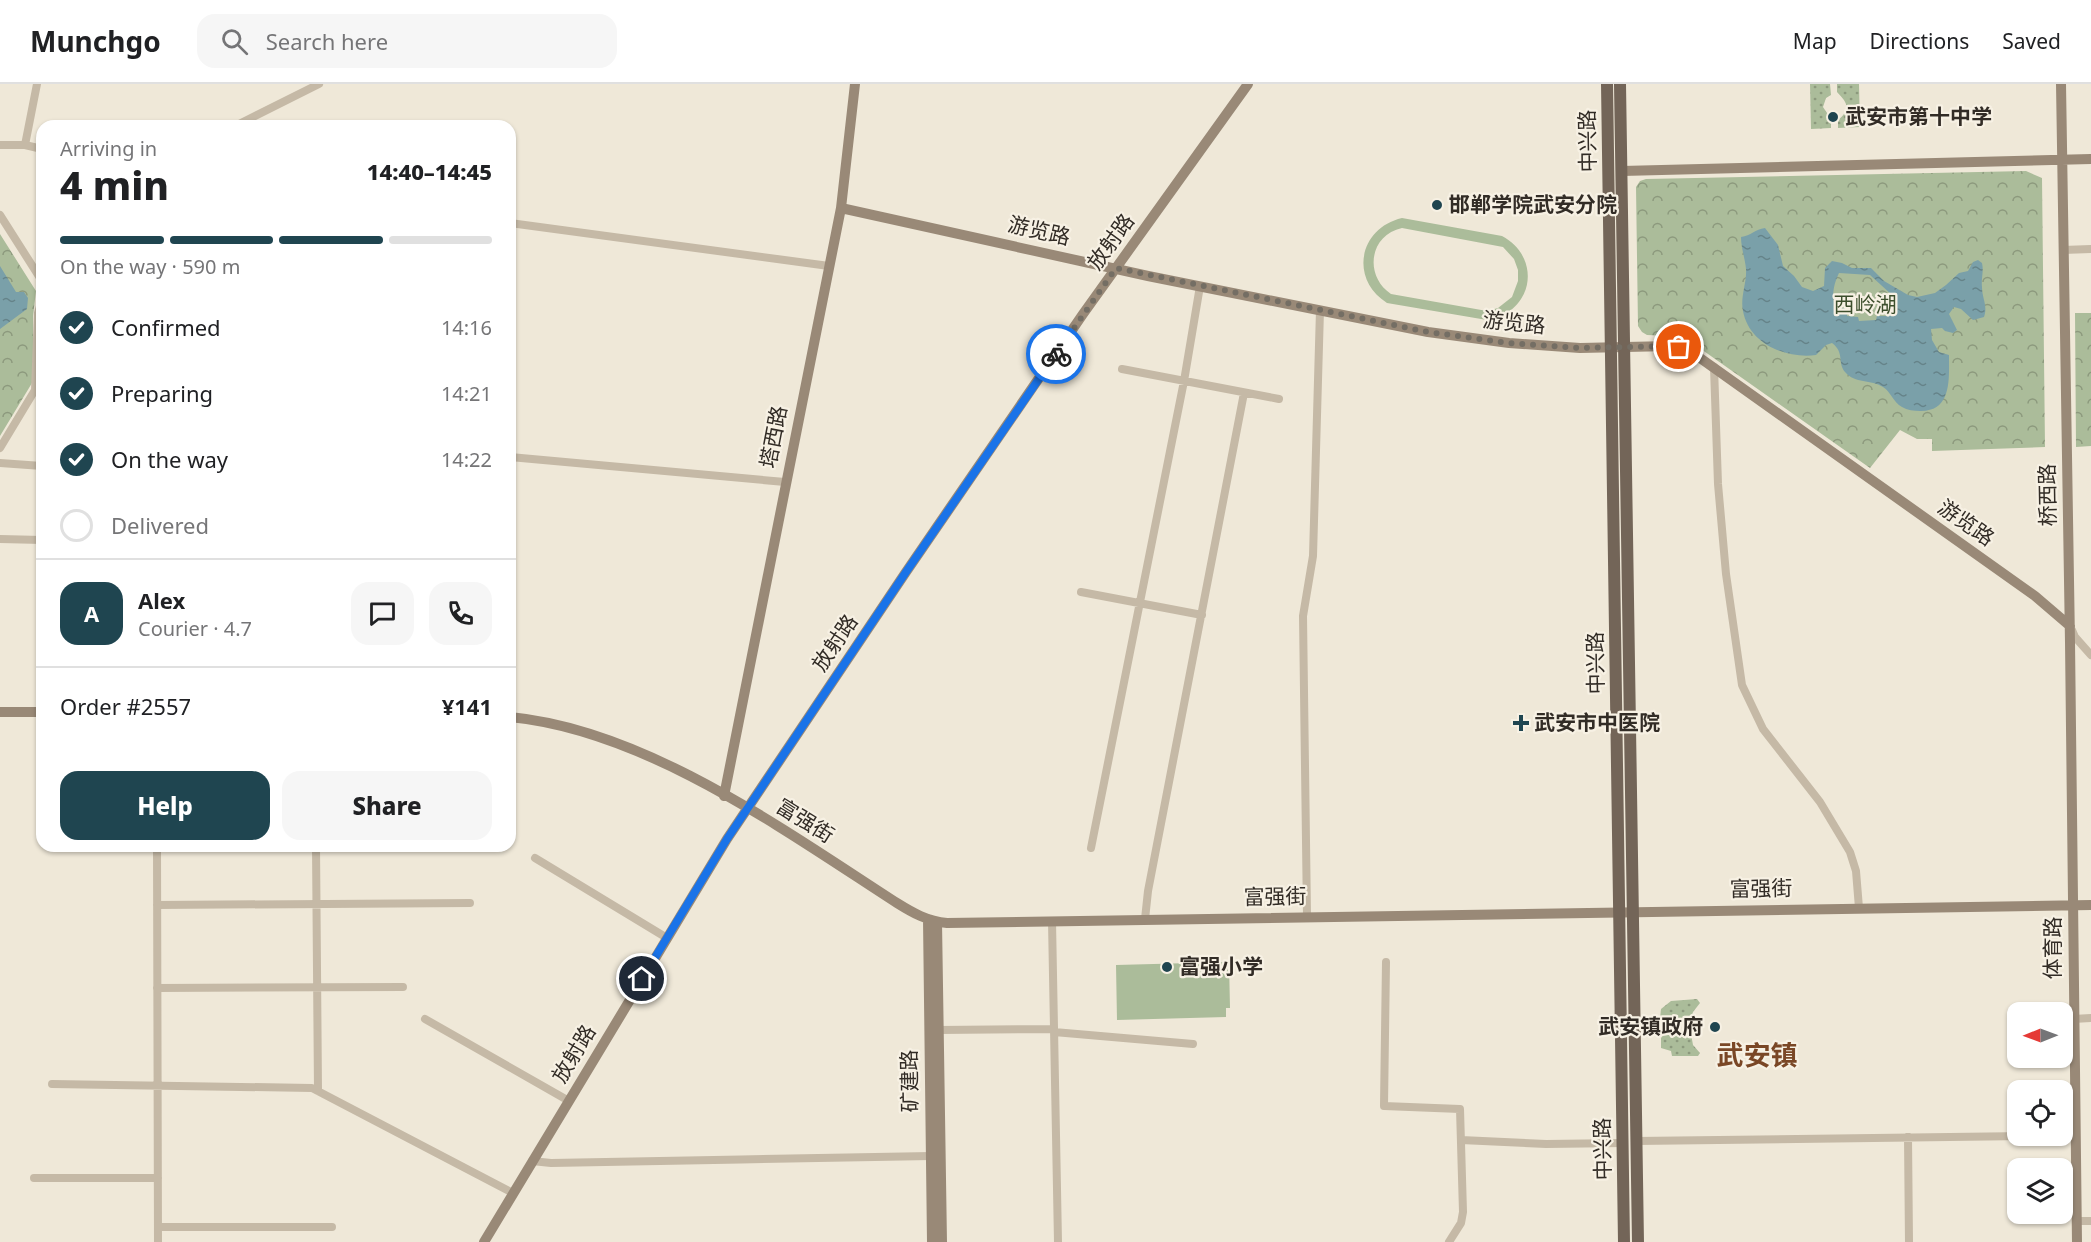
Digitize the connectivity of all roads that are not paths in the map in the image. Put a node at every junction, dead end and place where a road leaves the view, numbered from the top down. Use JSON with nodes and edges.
{"nodes":[{"id":1,"x":37,"y":84,"type":"edge"},
{"id":2,"x":319,"y":84,"type":"edge"},
{"id":3,"x":855,"y":84,"type":"edge"},
{"id":4,"x":1248,"y":84,"type":"edge"},
{"id":5,"x":1607,"y":84,"type":"edge"},
{"id":6,"x":1620,"y":84,"type":"edge"},
{"id":7,"x":2061,"y":84,"type":"edge"},
{"id":8,"x":247,"y":120,"type":"edge"},
{"id":9,"x":0,"y":145,"type":"edge"},
{"id":10,"x":26,"y":145,"type":"junction"},
{"id":11,"x":36,"y":148,"type":"edge"},
{"id":12,"x":2091,"y":159,"type":"edge"},
{"id":13,"x":2062,"y":160,"type":"junction"},
{"id":14,"x":1622,"y":171,"type":"junction"},
{"id":15,"x":840,"y":208,"type":"junction"},
{"id":16,"x":0,"y":215,"type":"edge"},
{"id":17,"x":516,"y":224,"type":"edge"},
{"id":18,"x":2091,"y":249,"type":"edge"},
{"id":19,"x":2063,"y":250,"type":"junction"},
{"id":20,"x":829,"y":266,"type":"junction"},
{"id":21,"x":1116,"y":268,"type":"junction"},
{"id":22,"x":36,"y":272,"type":"edge"},
{"id":23,"x":1200,"y":286,"type":"junction"},
{"id":24,"x":1320,"y":310,"type":"junction"},
{"id":25,"x":1611,"y":347,"type":"junction"},
{"id":26,"x":1624,"y":347,"type":"junction"},
{"id":27,"x":1714,"y":368,"type":"junction"},
{"id":28,"x":1122,"y":369,"type":"dead end"},
{"id":29,"x":1184,"y":381,"type":"junction"},
{"id":30,"x":36,"y":387,"type":"edge"},
{"id":31,"x":1244,"y":393,"type":"junction"},
{"id":32,"x":1279,"y":399,"type":"dead end"},
{"id":33,"x":0,"y":448,"type":"edge"},
{"id":34,"x":516,"y":458,"type":"edge"},
{"id":35,"x":0,"y":463,"type":"edge"},
{"id":36,"x":36,"y":466,"type":"edge"},
{"id":37,"x":785,"y":482,"type":"junction"},
{"id":38,"x":0,"y":539,"type":"edge"},
{"id":39,"x":36,"y":540,"type":"edge"},
{"id":40,"x":1081,"y":592,"type":"dead end"},
{"id":41,"x":1140,"y":603,"type":"junction"},
{"id":42,"x":1202,"y":615,"type":"junction"},
{"id":43,"x":2070,"y":626,"type":"junction"},
{"id":44,"x":2091,"y":655,"type":"edge"},
{"id":45,"x":0,"y":712,"type":"edge"},
{"id":46,"x":36,"y":712,"type":"edge"},
{"id":47,"x":516,"y":718,"type":"edge"},
{"id":48,"x":724,"y":796,"type":"junction"},
{"id":49,"x":748,"y":809,"type":"junction"},
{"id":50,"x":1091,"y":848,"type":"dead end"},
{"id":51,"x":157,"y":852,"type":"edge"},
{"id":52,"x":316,"y":852,"type":"edge"},
{"id":53,"x":536,"y":858,"type":"dead end"},
{"id":54,"x":316,"y":903,"type":"junction"},
{"id":55,"x":470,"y":903,"type":"dead end"},
{"id":56,"x":157,"y":905,"type":"junction"},
{"id":57,"x":2073,"y":905,"type":"junction"},
{"id":58,"x":2091,"y":905,"type":"edge"},
{"id":59,"x":1859,"y":908,"type":"junction"},
{"id":60,"x":1619,"y":911,"type":"junction"},
{"id":61,"x":1633,"y":911,"type":"junction"},
{"id":62,"x":1307,"y":916,"type":"junction"},
{"id":63,"x":1145,"y":919,"type":"junction"},
{"id":64,"x":933,"y":921,"type":"junction"},
{"id":65,"x":1052,"y":921,"type":"junction"},
{"id":66,"x":667,"y":938,"type":"junction"},
{"id":67,"x":1386,"y":962,"type":"dead end"},
{"id":68,"x":317,"y":987,"type":"junction"},
{"id":69,"x":403,"y":987,"type":"dead end"},
{"id":70,"x":157,"y":988,"type":"junction"},
{"id":71,"x":2073,"y":1002,"type":"edge"},
{"id":72,"x":2091,"y":1018,"type":"edge"},
{"id":73,"x":425,"y":1019,"type":"dead end"},
{"id":74,"x":2073,"y":1019,"type":"joint"},
{"id":75,"x":939,"y":1030,"type":"junction"},
{"id":76,"x":1054,"y":1030,"type":"junction"},
{"id":77,"x":1193,"y":1044,"type":"dead end"},
{"id":78,"x":52,"y":1084,"type":"dead end"},
{"id":79,"x":157,"y":1085,"type":"junction"},
{"id":80,"x":318,"y":1091,"type":"junction"},
{"id":81,"x":569,"y":1101,"type":"junction"},
{"id":82,"x":2076,"y":1135,"type":"joint"},
{"id":83,"x":2007,"y":1136,"type":"edge"},
{"id":84,"x":1908,"y":1137,"type":"junction"},
{"id":85,"x":1461,"y":1140,"type":"junction"},
{"id":86,"x":1636,"y":1142,"type":"junction"},
{"id":87,"x":1623,"y":1143,"type":"junction"},
{"id":88,"x":931,"y":1156,"type":"junction"},
{"id":89,"x":532,"y":1161,"type":"junction"},
{"id":90,"x":34,"y":1178,"type":"dead end"},
{"id":91,"x":158,"y":1178,"type":"junction"},
{"id":92,"x":513,"y":1193,"type":"junction"},
{"id":93,"x":2077,"y":1221,"type":"junction"},
{"id":94,"x":2091,"y":1221,"type":"edge"},
{"id":95,"x":158,"y":1227,"type":"junction"},
{"id":96,"x":332,"y":1227,"type":"dead end"},
{"id":97,"x":158,"y":1242,"type":"edge"},
{"id":98,"x":484,"y":1242,"type":"edge"},
{"id":99,"x":932,"y":1242,"type":"edge"},
{"id":100,"x":942,"y":1242,"type":"edge"},
{"id":101,"x":1058,"y":1242,"type":"edge"},
{"id":102,"x":1449,"y":1242,"type":"edge"},
{"id":103,"x":1624,"y":1242,"type":"edge"},
{"id":104,"x":1638,"y":1242,"type":"edge"},
{"id":105,"x":1909,"y":1242,"type":"edge"},
{"id":106,"x":2077,"y":1242,"type":"edge"}],
"edges":[{"from":1,"to":10,"type":"street"},
{"from":2,"to":8,"type":"street"},
{"from":3,"to":15,"type":"street","name":"塔西路"},
{"from":4,"to":21,"type":"street","name":"放射路"},
{"from":5,"to":25,"type":"main road","name":"中兴路"},
{"from":6,"to":14,"type":"main road","name":"中兴路"},
{"from":7,"to":13,"type":"street","name":"桥西路"},
{"from":9,"to":10,"type":"street"},
{"from":10,"to":11,"type":"street"},
{"from":12,"to":13,"type":"street"},
{"from":13,"to":14,"type":"street"},
{"from":13,"to":19,"type":"street","name":"桥西路"},
{"from":14,"to":26,"type":"main road","name":"中兴路"},
{"from":15,"to":20,"type":"street","name":"塔西路"},
{"from":15,"to":21,"type":"street","name":"游览路"},
{"from":16,"to":22,"type":"street"},
{"from":17,"to":20,"type":"street"},
{"from":18,"to":19,"type":"street"},
{"from":19,"to":43,"type":"street","name":"桥西路"},
{"from":20,"to":37,"type":"street","name":"塔西路"},
{"from":21,"to":23,"type":"street","name":"游览路"},
{"from":21,"to":49,"type":"street","name":"放射路"},
{"from":23,"to":24,"type":"street","name":"游览路"},
{"from":23,"to":29,"type":"street"},
{"from":24,"to":25,"type":"street","name":"游览路"},
{"from":24,"to":62,"type":"street"},
{"from":25,"to":26,"type":"street","name":"游览路"},
{"from":25,"to":60,"type":"main road","name":"中兴路"},
{"from":26,"to":27,"type":"street","name":"游览路"},
{"from":26,"to":61,"type":"main road","name":"中兴路"},
{"from":27,"to":43,"type":"street","name":"游览路"},
{"from":27,"to":59,"type":"street"},
{"from":28,"to":29,"type":"street"},
{"from":29,"to":31,"type":"street"},
{"from":29,"to":41,"type":"street"},
{"from":30,"to":33,"type":"street"},
{"from":31,"to":32,"type":"street"},
{"from":31,"to":42,"type":"street"},
{"from":34,"to":37,"type":"street"},
{"from":35,"to":36,"type":"street"},
{"from":37,"to":48,"type":"street","name":"塔西路"},
{"from":38,"to":39,"type":"street"},
{"from":40,"to":41,"type":"street"},
{"from":41,"to":42,"type":"street"},
{"from":41,"to":50,"type":"street"},
{"from":42,"to":63,"type":"street"},
{"from":43,"to":44,"type":"street","name":"游览路"},
{"from":43,"to":57,"type":"street","name":"桥西路"},
{"from":45,"to":46,"type":"street"},
{"from":47,"to":48,"type":"street","name":"富强街"},
{"from":48,"to":49,"type":"street","name":"富强街"},
{"from":49,"to":64,"type":"street","name":"富强街"},
{"from":49,"to":66,"type":"street","name":"放射路"},
{"from":51,"to":56,"type":"street"},
{"from":52,"to":54,"type":"street"},
{"from":53,"to":66,"type":"street"},
{"from":54,"to":55,"type":"street"},
{"from":54,"to":56,"type":"street"},
{"from":54,"to":68,"type":"street"},
{"from":56,"to":70,"type":"street"},
{"from":57,"to":58,"type":"street","name":"富强街"},
{"from":57,"to":59,"type":"street","name":"富强街"},
{"from":57,"to":71,"type":"street","name":"体育路"},
{"from":59,"to":61,"type":"street","name":"富强街"},
{"from":60,"to":61,"type":"street","name":"富强街"},
{"from":60,"to":62,"type":"street","name":"富强街"},
{"from":60,"to":87,"type":"main road","name":"中兴路"},
{"from":61,"to":86,"type":"main road","name":"中兴路"},
{"from":62,"to":63,"type":"street","name":"富强街"},
{"from":63,"to":65,"type":"street","name":"富强街"},
{"from":64,"to":65,"type":"street","name":"富强街"},
{"from":64,"to":75,"type":"street","name":"矿建路"},
{"from":64,"to":88,"type":"street","name":"矿建路"},
{"from":65,"to":76,"type":"street"},
{"from":66,"to":81,"type":"street","name":"放射路"},
{"from":67,"to":85,"type":"street"},
{"from":68,"to":69,"type":"street"},
{"from":68,"to":70,"type":"street"},
{"from":68,"to":80,"type":"street"},
{"from":70,"to":79,"type":"street"},
{"from":72,"to":74,"type":"street"},
{"from":73,"to":81,"type":"street"},
{"from":74,"to":82,"type":"street","name":"体育路"},
{"from":75,"to":76,"type":"street"},
{"from":75,"to":100,"type":"street","name":"矿建路"},
{"from":76,"to":77,"type":"street"},
{"from":76,"to":101,"type":"street"},
{"from":78,"to":79,"type":"street"},
{"from":79,"to":80,"type":"street"},
{"from":79,"to":91,"type":"street"},
{"from":80,"to":92,"type":"street"},
{"from":81,"to":89,"type":"street","name":"放射路"},
{"from":82,"to":93,"type":"street","name":"体育路"},
{"from":83,"to":84,"type":"street"},
{"from":84,"to":86,"type":"street"},
{"from":84,"to":105,"type":"street"},
{"from":85,"to":87,"type":"street"},
{"from":85,"to":102,"type":"street"},
{"from":86,"to":104,"type":"main road","name":"中兴路"},
{"from":87,"to":103,"type":"main road","name":"中兴路"},
{"from":88,"to":89,"type":"street"},
{"from":88,"to":99,"type":"street","name":"矿建路"},
{"from":89,"to":92,"type":"street","name":"放射路"},
{"from":90,"to":91,"type":"street"},
{"from":91,"to":95,"type":"street"},
{"from":92,"to":98,"type":"street","name":"放射路"},
{"from":93,"to":94,"type":"street"},
{"from":93,"to":106,"type":"street","name":"体育路"},
{"from":95,"to":96,"type":"street"},
{"from":95,"to":97,"type":"street"}]}
